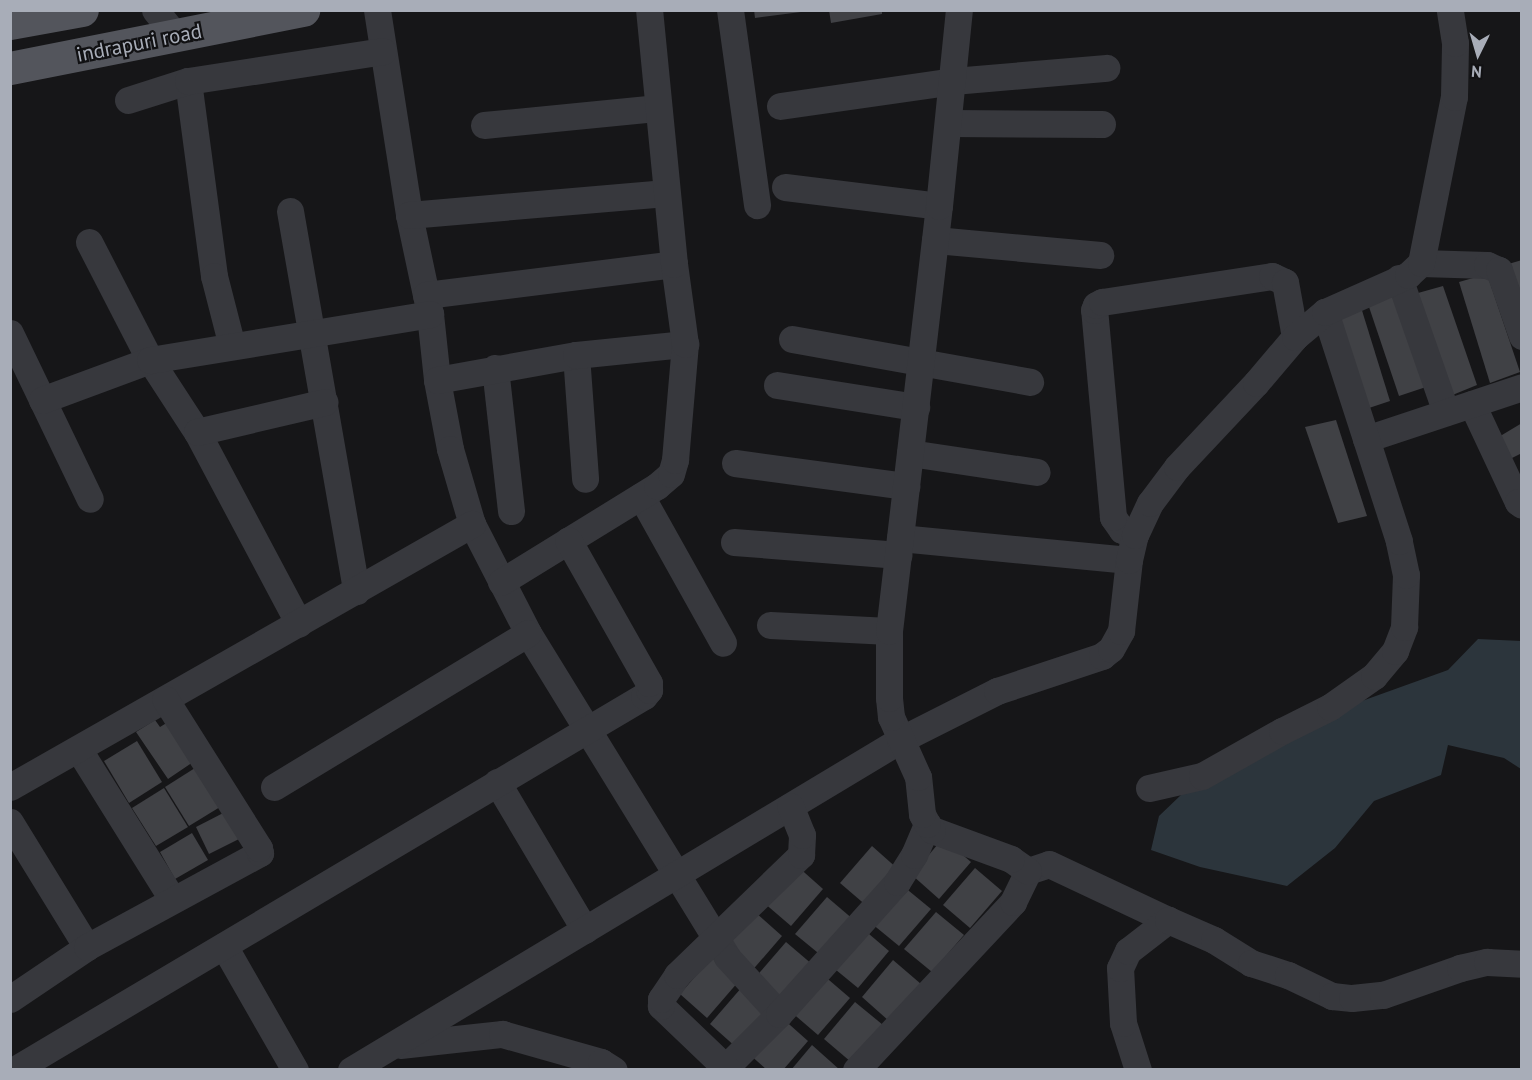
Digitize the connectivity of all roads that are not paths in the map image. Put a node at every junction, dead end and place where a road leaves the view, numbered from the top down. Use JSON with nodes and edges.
{"nodes":[{"id":1,"x":82,"y":10,"type":"edge"},
{"id":2,"x":155,"y":10,"type":"edge"},
{"id":3,"x":303,"y":10,"type":"edge"},
{"id":4,"x":377,"y":10,"type":"edge"},
{"id":5,"x":649,"y":10,"type":"edge"},
{"id":6,"x":730,"y":10,"type":"edge"},
{"id":7,"x":959,"y":10,"type":"edge"},
{"id":8,"x":1450,"y":10,"type":"edge"},
{"id":9,"x":10,"y":23,"type":"edge"},
{"id":10,"x":176,"y":36,"type":"junction"},
{"id":11,"x":383,"y":51,"type":"junction"},
{"id":12,"x":10,"y":68,"type":"edge"},
{"id":13,"x":1106,"y":68,"type":"dead end"},
{"id":14,"x":188,"y":81,"type":"junction"},
{"id":15,"x":952,"y":81,"type":"junction"},
{"id":16,"x":128,"y":100,"type":"dead end"},
{"id":17,"x":780,"y":106,"type":"dead end"},
{"id":18,"x":658,"y":108,"type":"junction"},
{"id":19,"x":948,"y":123,"type":"junction"},
{"id":20,"x":1102,"y":124,"type":"dead end"},
{"id":21,"x":484,"y":125,"type":"dead end"},
{"id":22,"x":785,"y":187,"type":"dead end"},
{"id":23,"x":666,"y":193,"type":"junction"},
{"id":24,"x":757,"y":205,"type":"dead end"},
{"id":25,"x":939,"y":206,"type":"junction"},
{"id":26,"x":290,"y":211,"type":"dead end"},
{"id":27,"x":409,"y":215,"type":"junction"},
{"id":28,"x":935,"y":240,"type":"junction"},
{"id":29,"x":89,"y":242,"type":"dead end"},
{"id":30,"x":1100,"y":255,"type":"dead end"},
{"id":31,"x":674,"y":264,"type":"junction"},
{"id":32,"x":1410,"y":271,"type":"junction"},
{"id":33,"x":428,"y":304,"type":"junction"},
{"id":34,"x":1325,"y":312,"type":"junction"},
{"id":35,"x":10,"y":333,"type":"edge"},
{"id":36,"x":310,"y":333,"type":"junction"},
{"id":37,"x":1521,"y":336,"type":"edge"},
{"id":38,"x":1294,"y":337,"type":"junction"},
{"id":39,"x":792,"y":339,"type":"dead end"},
{"id":40,"x":685,"y":344,"type":"junction"},
{"id":41,"x":232,"y":346,"type":"junction"},
{"id":42,"x":576,"y":355,"type":"junction"},
{"id":43,"x":150,"y":360,"type":"junction"},
{"id":44,"x":921,"y":363,"type":"junction"},
{"id":45,"x":495,"y":368,"type":"junction"},
{"id":46,"x":437,"y":380,"type":"junction"},
{"id":47,"x":1030,"y":382,"type":"dead end"},
{"id":48,"x":777,"y":386,"type":"dead end"},
{"id":49,"x":1521,"y":387,"type":"edge"},
{"id":50,"x":42,"y":400,"type":"junction"},
{"id":51,"x":325,"y":402,"type":"junction"},
{"id":52,"x":1472,"y":404,"type":"junction"},
{"id":53,"x":916,"y":407,"type":"junction"},
{"id":54,"x":1446,"y":412,"type":"junction"},
{"id":55,"x":197,"y":432,"type":"junction"},
{"id":56,"x":1366,"y":439,"type":"junction"},
{"id":57,"x":910,"y":453,"type":"junction"},
{"id":58,"x":735,"y":464,"type":"dead end"},
{"id":59,"x":1037,"y":472,"type":"dead end"},
{"id":60,"x":585,"y":479,"type":"dead end"},
{"id":61,"x":906,"y":486,"type":"junction"},
{"id":62,"x":641,"y":496,"type":"junction"},
{"id":63,"x":90,"y":499,"type":"dead end"},
{"id":64,"x":1521,"y":505,"type":"edge"},
{"id":65,"x":511,"y":511,"type":"dead end"},
{"id":66,"x":472,"y":524,"type":"junction"},
{"id":67,"x":568,"y":540,"type":"junction"},
{"id":68,"x":734,"y":542,"type":"dead end"},
{"id":69,"x":899,"y":547,"type":"junction"},
{"id":70,"x":1132,"y":547,"type":"junction"},
{"id":71,"x":501,"y":582,"type":"junction"},
{"id":72,"x":356,"y":591,"type":"junction"},
{"id":73,"x":299,"y":624,"type":"junction"},
{"id":74,"x":770,"y":625,"type":"dead end"},
{"id":75,"x":889,"y":631,"type":"junction"},
{"id":76,"x":528,"y":633,"type":"junction"},
{"id":77,"x":723,"y":643,"type":"dead end"},
{"id":78,"x":165,"y":699,"type":"junction"},
{"id":79,"x":588,"y":727,"type":"junction"},
{"id":80,"x":900,"y":740,"type":"junction"},
{"id":81,"x":79,"y":750,"type":"junction"},
{"id":82,"x":497,"y":782,"type":"junction"},
{"id":83,"x":274,"y":786,"type":"dead end"},
{"id":84,"x":10,"y":787,"type":"edge"},
{"id":85,"x":1149,"y":788,"type":"dead end"},
{"id":86,"x":790,"y":807,"type":"junction"},
{"id":87,"x":10,"y":822,"type":"edge"},
{"id":88,"x":927,"y":824,"type":"junction"},
{"id":89,"x":1028,"y":871,"type":"junction"},
{"id":90,"x":677,"y":874,"type":"junction"},
{"id":91,"x":172,"y":899,"type":"junction"},
{"id":92,"x":1168,"y":920,"type":"junction"},
{"id":93,"x":585,"y":930,"type":"junction"},
{"id":94,"x":717,"y":939,"type":"junction"},
{"id":95,"x":224,"y":946,"type":"junction"},
{"id":96,"x":87,"y":947,"type":"junction"},
{"id":97,"x":1521,"y":964,"type":"edge"},
{"id":98,"x":10,"y":999,"type":"edge"},
{"id":99,"x":779,"y":1014,"type":"junction"},
{"id":100,"x":391,"y":1046,"type":"junction"},
{"id":101,"x":727,"y":1068,"type":"edge"},
{"id":102,"x":14,"y":1070,"type":"edge"},
{"id":103,"x":295,"y":1070,"type":"edge"},
{"id":104,"x":351,"y":1070,"type":"edge"},
{"id":105,"x":614,"y":1070,"type":"edge"},
{"id":106,"x":856,"y":1070,"type":"edge"},
{"id":107,"x":1138,"y":1070,"type":"edge"}],
"edges":[{"from":1,"to":9,"type":"main road","name":"indrapuri road"},
{"from":2,"to":10,"type":"street"},
{"from":3,"to":10,"type":"main road","name":"indrapuri road"},
{"from":4,"to":11,"type":"street"},
{"from":5,"to":18,"type":"street"},
{"from":6,"to":24,"type":"street"},
{"from":7,"to":15,"type":"street"},
{"from":8,"to":32,"type":"street"},
{"from":10,"to":12,"type":"main road","name":"indrapuri road"},
{"from":11,"to":14,"type":"street"},
{"from":11,"to":27,"type":"street"},
{"from":13,"to":15,"type":"street"},
{"from":14,"to":16,"type":"street"},
{"from":14,"to":41,"type":"street"},
{"from":15,"to":17,"type":"street"},
{"from":15,"to":19,"type":"street"},
{"from":18,"to":21,"type":"street"},
{"from":18,"to":23,"type":"street"},
{"from":19,"to":20,"type":"street"},
{"from":19,"to":25,"type":"street"},
{"from":22,"to":25,"type":"street"},
{"from":23,"to":27,"type":"street"},
{"from":23,"to":31,"type":"street"},
{"from":25,"to":28,"type":"street"},
{"from":26,"to":36,"type":"street"},
{"from":27,"to":33,"type":"street"},
{"from":28,"to":30,"type":"street"},
{"from":28,"to":44,"type":"street"},
{"from":29,"to":43,"type":"street"},
{"from":31,"to":33,"type":"street"},
{"from":31,"to":40,"type":"street"},
{"from":32,"to":34,"type":"street"},
{"from":32,"to":37,"type":"street"},
{"from":32,"to":54,"type":"street"},
{"from":33,"to":36,"type":"street"},
{"from":33,"to":46,"type":"street"},
{"from":34,"to":38,"type":"street"},
{"from":34,"to":56,"type":"street"},
{"from":35,"to":50,"type":"street"},
{"from":36,"to":41,"type":"street"},
{"from":36,"to":51,"type":"street"},
{"from":38,"to":70,"type":"street"},
{"from":38,"to":70,"type":"street"},
{"from":39,"to":44,"type":"street"},
{"from":40,"to":42,"type":"street"},
{"from":40,"to":62,"type":"street"},
{"from":41,"to":43,"type":"street"},
{"from":42,"to":45,"type":"street"},
{"from":42,"to":60,"type":"street"},
{"from":43,"to":50,"type":"street"},
{"from":43,"to":55,"type":"street"},
{"from":44,"to":47,"type":"street"},
{"from":44,"to":53,"type":"street"},
{"from":45,"to":46,"type":"street"},
{"from":45,"to":65,"type":"street"},
{"from":46,"to":66,"type":"street"},
{"from":48,"to":53,"type":"street"},
{"from":49,"to":52,"type":"street"},
{"from":50,"to":63,"type":"street"},
{"from":51,"to":55,"type":"street"},
{"from":51,"to":72,"type":"street"},
{"from":52,"to":54,"type":"street"},
{"from":52,"to":64,"type":"street"},
{"from":53,"to":57,"type":"street"},
{"from":54,"to":56,"type":"street"},
{"from":55,"to":73,"type":"street"},
{"from":56,"to":85,"type":"street"},
{"from":57,"to":59,"type":"street"},
{"from":57,"to":61,"type":"street"},
{"from":58,"to":61,"type":"street"},
{"from":61,"to":69,"type":"street"},
{"from":62,"to":67,"type":"street"},
{"from":62,"to":77,"type":"street"},
{"from":66,"to":71,"type":"street"},
{"from":66,"to":72,"type":"street"},
{"from":67,"to":71,"type":"street"},
{"from":67,"to":79,"type":"street"},
{"from":68,"to":69,"type":"street"},
{"from":69,"to":70,"type":"street"},
{"from":69,"to":75,"type":"street"},
{"from":70,"to":80,"type":"street"},
{"from":71,"to":76,"type":"street"},
{"from":72,"to":73,"type":"street"},
{"from":73,"to":78,"type":"street"},
{"from":74,"to":75,"type":"street"},
{"from":75,"to":80,"type":"street"},
{"from":76,"to":79,"type":"street"},
{"from":76,"to":83,"type":"street"},
{"from":78,"to":81,"type":"street"},
{"from":78,"to":91,"type":"street"},
{"from":79,"to":82,"type":"street"},
{"from":79,"to":90,"type":"street"},
{"from":80,"to":86,"type":"street"},
{"from":80,"to":88,"type":"street"},
{"from":81,"to":84,"type":"street"},
{"from":81,"to":91,"type":"street"},
{"from":82,"to":93,"type":"street"},
{"from":82,"to":95,"type":"street"},
{"from":86,"to":90,"type":"street"},
{"from":86,"to":94,"type":"street"},
{"from":87,"to":96,"type":"street"},
{"from":88,"to":89,"type":"street"},
{"from":88,"to":99,"type":"street"},
{"from":89,"to":92,"type":"street"},
{"from":89,"to":106,"type":"street"},
{"from":90,"to":93,"type":"street"},
{"from":90,"to":94,"type":"street"},
{"from":91,"to":96,"type":"street"},
{"from":92,"to":97,"type":"street"},
{"from":92,"to":107,"type":"street"},
{"from":93,"to":100,"type":"street"},
{"from":94,"to":99,"type":"street"},
{"from":94,"to":101,"type":"street"},
{"from":95,"to":102,"type":"street"},
{"from":95,"to":103,"type":"street"},
{"from":96,"to":98,"type":"street"},
{"from":99,"to":101,"type":"street"},
{"from":100,"to":104,"type":"street"},
{"from":100,"to":105,"type":"street"}]}
